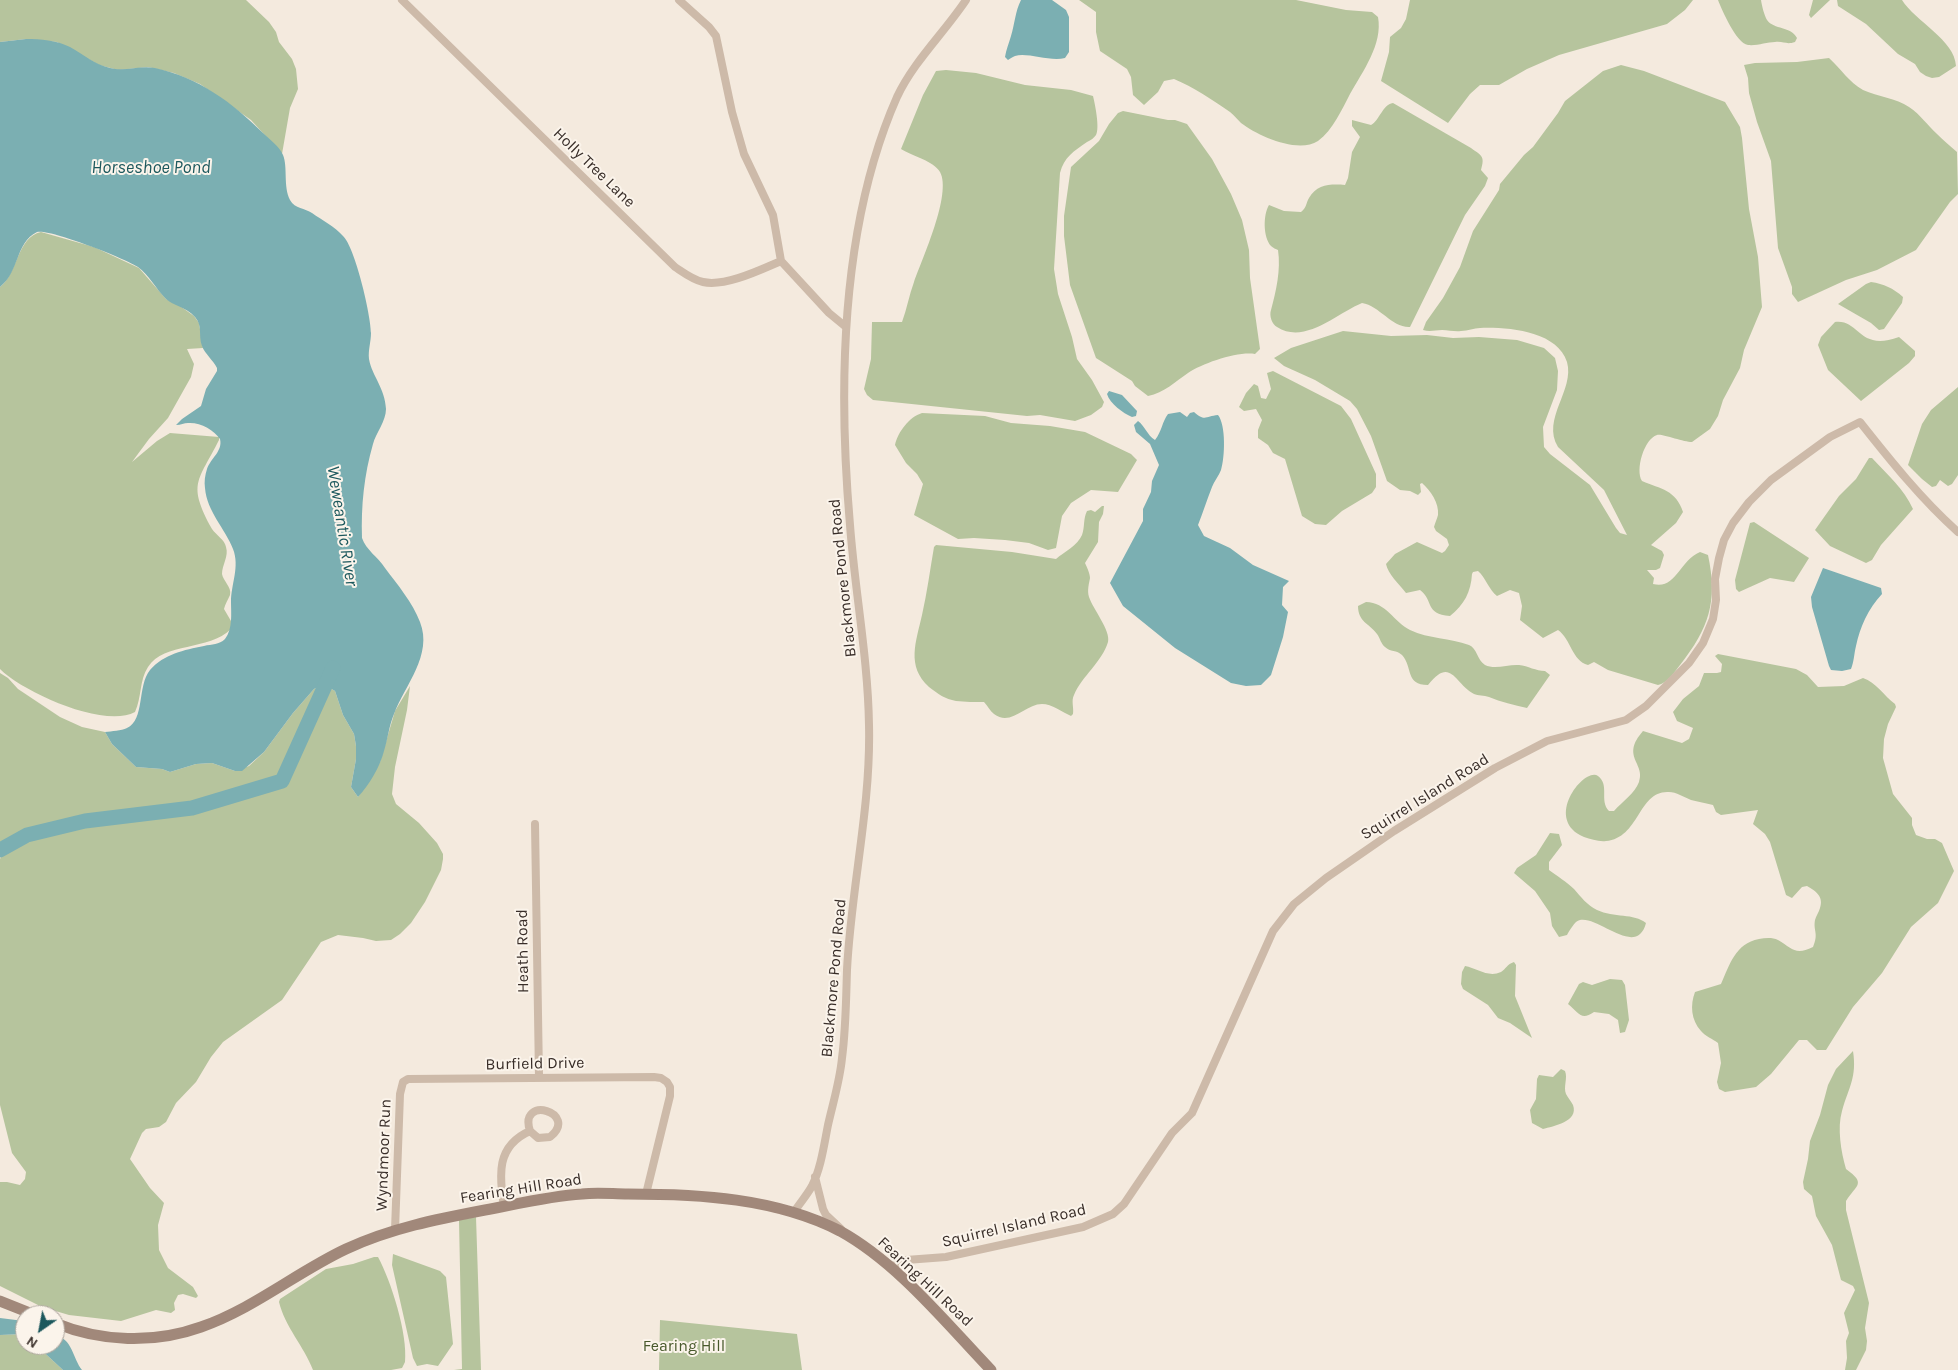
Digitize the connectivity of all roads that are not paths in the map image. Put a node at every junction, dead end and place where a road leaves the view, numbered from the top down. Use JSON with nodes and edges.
{"nodes":[{"id":1,"x":402,"y":0,"type":"edge"},
{"id":2,"x":417,"y":0,"type":"edge"},
{"id":3,"x":679,"y":0,"type":"edge"},
{"id":4,"x":966,"y":0,"type":"edge"},
{"id":5,"x":411,"y":8,"type":"junction"},
{"id":6,"x":781,"y":261,"type":"junction"},
{"id":7,"x":846,"y":327,"type":"junction"},
{"id":8,"x":1958,"y":532,"type":"edge"},
{"id":9,"x":535,"y":824,"type":"dead end"},
{"id":10,"x":539,"y":1078,"type":"junction"},
{"id":11,"x":403,"y":1082,"type":"joint"},
{"id":12,"x":530,"y":1131,"type":"dead end"},
{"id":13,"x":815,"y":1177,"type":"junction"},
{"id":14,"x":646,"y":1194,"type":"junction"},
{"id":15,"x":504,"y":1207,"type":"junction"},
{"id":16,"x":794,"y":1212,"type":"junction"},
{"id":17,"x":395,"y":1230,"type":"junction"},
{"id":18,"x":848,"y":1236,"type":"junction"},
{"id":19,"x":890,"y":1267,"type":"junction"},
{"id":20,"x":0,"y":1301,"type":"edge"},
{"id":21,"x":15,"y":1307,"type":"edge"},
{"id":22,"x":65,"y":1326,"type":"edge"},
{"id":23,"x":992,"y":1370,"type":"edge"}],
"edges":[{"from":1,"to":5,"type":"street","name":"Holly Tree Lane"},
{"from":2,"to":5,"type":"street"},
{"from":3,"to":6,"type":"street"},
{"from":4,"to":7,"type":"street","name":"Blackmore Pond Road"},
{"from":5,"to":6,"type":"street","name":"Holly Tree Lane"},
{"from":6,"to":7,"type":"street"},
{"from":7,"to":13,"type":"street","name":"Blackmore Pond Road"},
{"from":8,"to":19,"type":"street","name":"Squirrel Island Road"},
{"from":9,"to":10,"type":"street","name":"Heath Road"},
{"from":10,"to":11,"type":"street","name":"Burfield Drive"},
{"from":10,"to":14,"type":"street","name":"Burfield Drive"},
{"from":11,"to":17,"type":"street","name":"Wyndmoor Run"},
{"from":12,"to":15,"type":"street"},
{"from":13,"to":16,"type":"street","name":"Blackmore Pond Road"},
{"from":13,"to":18,"type":"street","name":"Blackmore Pond Road"},
{"from":14,"to":15,"type":"main road","name":"Fearing Hill Road"},
{"from":14,"to":16,"type":"main road","name":"Fearing Hill Road"},
{"from":15,"to":17,"type":"main road","name":"Fearing Hill Road"},
{"from":16,"to":18,"type":"main road","name":"Fearing Hill Road"},
{"from":17,"to":22,"type":"main road","name":"Fearing Hill Road"},
{"from":18,"to":19,"type":"main road","name":"Fearing Hill Road"},
{"from":19,"to":23,"type":"main road","name":"Fearing Hill Road"},
{"from":20,"to":21,"type":"main road"}]}
